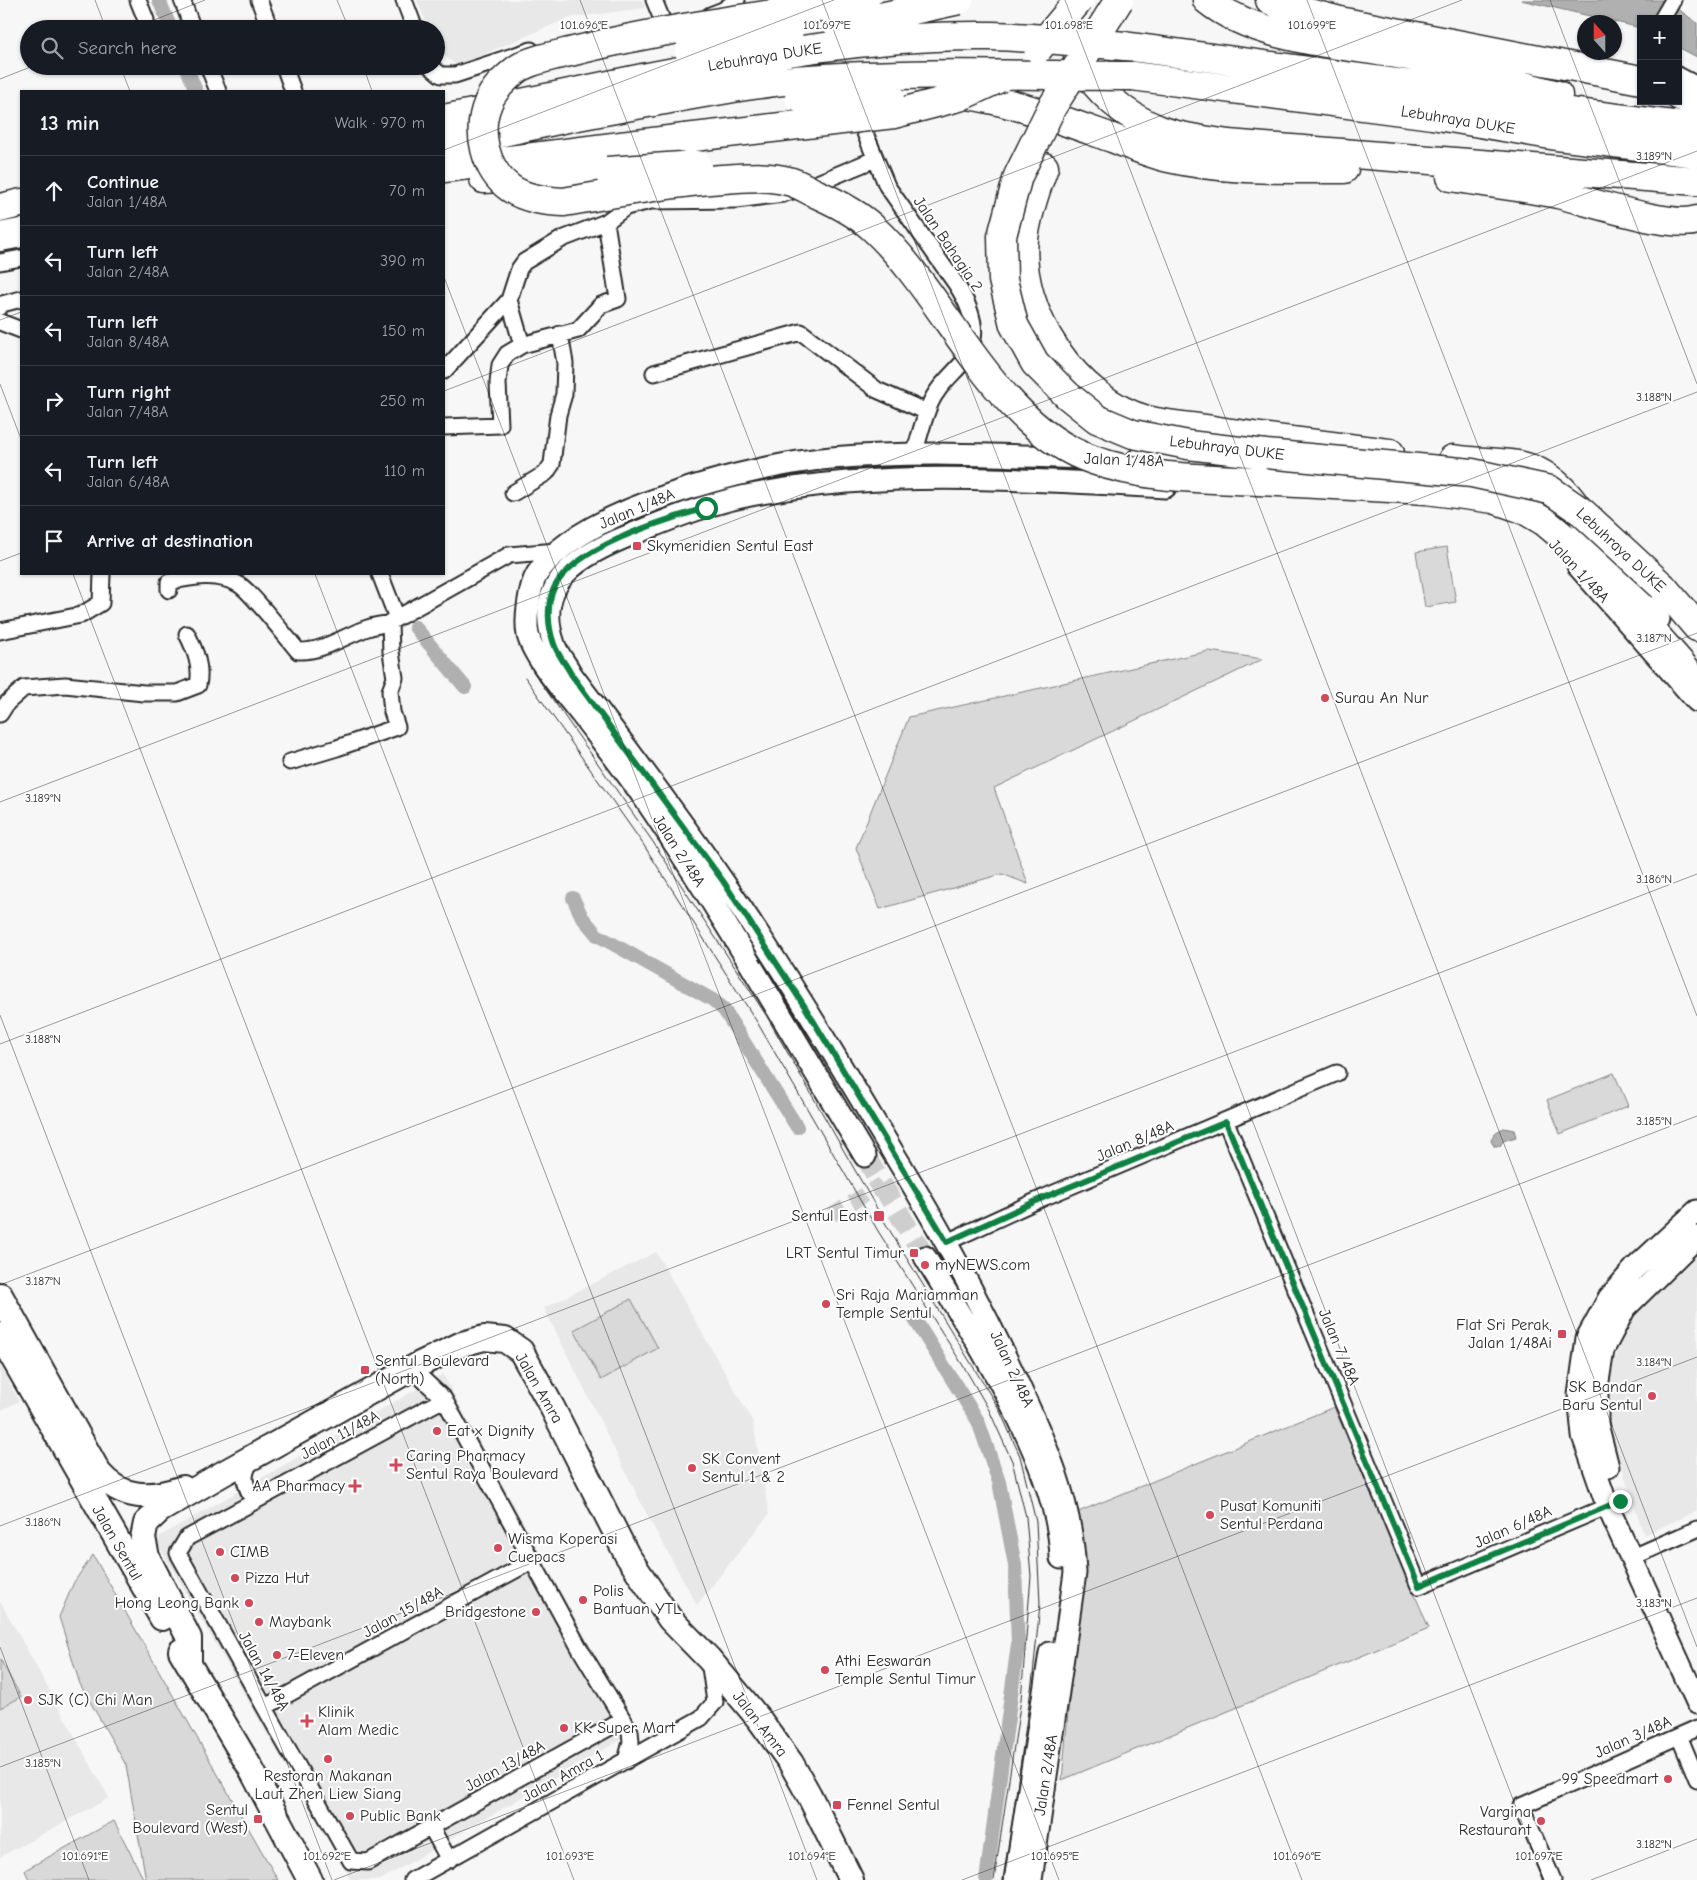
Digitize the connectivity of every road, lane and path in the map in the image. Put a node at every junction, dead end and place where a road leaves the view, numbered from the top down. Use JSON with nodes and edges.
{"nodes":[{"id":1,"x":138,"y":0,"type":"edge"},
{"id":2,"x":182,"y":0,"type":"edge"},
{"id":3,"x":259,"y":0,"type":"edge"},
{"id":4,"x":404,"y":0,"type":"edge"},
{"id":5,"x":654,"y":0,"type":"edge"},
{"id":6,"x":737,"y":0,"type":"edge"},
{"id":7,"x":865,"y":0,"type":"edge"},
{"id":8,"x":959,"y":0,"type":"edge"},
{"id":9,"x":1068,"y":0,"type":"edge"},
{"id":10,"x":1079,"y":0,"type":"edge"},
{"id":11,"x":1119,"y":0,"type":"edge"},
{"id":12,"x":1128,"y":0,"type":"edge"},
{"id":13,"x":1207,"y":0,"type":"edge"},
{"id":14,"x":1239,"y":0,"type":"edge"},
{"id":15,"x":1673,"y":0,"type":"edge"},
{"id":16,"x":1269,"y":10,"type":"edge"},
{"id":17,"x":1664,"y":15,"type":"edge"},
{"id":18,"x":146,"y":20,"type":"dead end"},
{"id":19,"x":190,"y":20,"type":"edge"},
{"id":20,"x":267,"y":20,"type":"edge"},
{"id":21,"x":412,"y":20,"type":"edge"},
{"id":22,"x":663,"y":22,"type":"junction"},
{"id":23,"x":1301,"y":37,"type":"junction"},
{"id":24,"x":212,"y":75,"type":"edge"},
{"id":25,"x":287,"y":75,"type":"edge"},
{"id":26,"x":445,"y":75,"type":"edge"},
{"id":27,"x":1682,"y":77,"type":"edge"},
{"id":28,"x":1637,"y":79,"type":"edge"},
{"id":29,"x":1697,"y":85,"type":"edge"},
{"id":30,"x":646,"y":89,"type":"junction"},
{"id":31,"x":218,"y":90,"type":"edge"},
{"id":32,"x":293,"y":90,"type":"edge"},
{"id":33,"x":1682,"y":97,"type":"edge"},
{"id":34,"x":1697,"y":104,"type":"edge"},
{"id":35,"x":858,"y":105,"type":"dead end"},
{"id":36,"x":451,"y":117,"type":"edge"},
{"id":37,"x":1655,"y":123,"type":"junction"},
{"id":38,"x":1691,"y":139,"type":"edge"},
{"id":39,"x":445,"y":145,"type":"edge"},
{"id":40,"x":875,"y":159,"type":"junction"},
{"id":41,"x":445,"y":168,"type":"edge"},
{"id":42,"x":1405,"y":170,"type":"junction"},
{"id":43,"x":1558,"y":170,"type":"junction"},
{"id":44,"x":445,"y":180,"type":"edge"},
{"id":45,"x":1697,"y":181,"type":"edge"},
{"id":46,"x":20,"y":203,"type":"edge"},
{"id":47,"x":0,"y":208,"type":"edge"},
{"id":48,"x":1667,"y":220,"type":"junction"},
{"id":49,"x":1697,"y":220,"type":"edge"},
{"id":50,"x":606,"y":222,"type":"junction"},
{"id":51,"x":20,"y":233,"type":"edge"},
{"id":52,"x":1697,"y":236,"type":"edge"},
{"id":53,"x":0,"y":237,"type":"edge"},
{"id":54,"x":20,"y":258,"type":"edge"},
{"id":55,"x":0,"y":262,"type":"edge"},
{"id":56,"x":20,"y":299,"type":"edge"},
{"id":57,"x":509,"y":300,"type":"junction"},
{"id":58,"x":0,"y":307,"type":"edge"},
{"id":59,"x":0,"y":322,"type":"edge"},
{"id":60,"x":20,"y":330,"type":"edge"},
{"id":61,"x":560,"y":334,"type":"junction"},
{"id":62,"x":522,"y":345,"type":"junction"},
{"id":63,"x":445,"y":370,"type":"edge"},
{"id":64,"x":654,"y":373,"type":"dead end"},
{"id":65,"x":927,"y":412,"type":"junction"},
{"id":66,"x":445,"y":427,"type":"edge"},
{"id":67,"x":914,"y":455,"type":"junction"},
{"id":68,"x":1259,"y":480,"type":"junction"},
{"id":69,"x":513,"y":493,"type":"dead end"},
{"id":70,"x":557,"y":550,"type":"junction"},
{"id":71,"x":509,"y":555,"type":"junction"},
{"id":72,"x":1608,"y":560,"type":"junction"},
{"id":73,"x":573,"y":564,"type":"junction"},
{"id":74,"x":537,"y":574,"type":"junction"},
{"id":75,"x":102,"y":575,"type":"edge"},
{"id":76,"x":380,"y":575,"type":"edge"},
{"id":77,"x":554,"y":588,"type":"junction"},
{"id":78,"x":169,"y":590,"type":"dead end"},
{"id":79,"x":393,"y":621,"type":"junction"},
{"id":80,"x":1697,"y":627,"type":"edge"},
{"id":81,"x":0,"y":631,"type":"edge"},
{"id":82,"x":187,"y":634,"type":"dead end"},
{"id":83,"x":1697,"y":664,"type":"edge"},
{"id":84,"x":1697,"y":682,"type":"edge"},
{"id":85,"x":1697,"y":701,"type":"edge"},
{"id":86,"x":0,"y":714,"type":"edge"},
{"id":87,"x":290,"y":762,"type":"dead end"},
{"id":88,"x":1337,"y":1073,"type":"dead end"},
{"id":89,"x":1226,"y":1122,"type":"junction"},
{"id":90,"x":865,"y":1156,"type":"tunnel mouth"},
{"id":91,"x":1697,"y":1211,"type":"edge"},
{"id":92,"x":1697,"y":1237,"type":"edge"},
{"id":93,"x":947,"y":1242,"type":"junction"},
{"id":94,"x":926,"y":1256,"type":"tunnel mouth"},
{"id":95,"x":0,"y":1296,"type":"edge"},
{"id":96,"x":0,"y":1335,"type":"edge"},
{"id":97,"x":412,"y":1369,"type":"junction"},
{"id":98,"x":444,"y":1399,"type":"junction"},
{"id":99,"x":253,"y":1457,"type":"junction"},
{"id":100,"x":222,"y":1474,"type":"junction"},
{"id":101,"x":254,"y":1502,"type":"junction"},
{"id":102,"x":1614,"y":1503,"type":"junction"},
{"id":103,"x":1697,"y":1529,"type":"edge"},
{"id":104,"x":1639,"y":1554,"type":"junction"},
{"id":105,"x":532,"y":1561,"type":"junction"},
{"id":106,"x":1419,"y":1586,"type":"joint"},
{"id":107,"x":708,"y":1659,"type":"junction"},
{"id":108,"x":189,"y":1664,"type":"junction"},
{"id":109,"x":1697,"y":1668,"type":"edge"},
{"id":110,"x":1697,"y":1702,"type":"edge"},
{"id":111,"x":265,"y":1707,"type":"junction"},
{"id":112,"x":623,"y":1720,"type":"junction"},
{"id":113,"x":1697,"y":1728,"type":"edge"},
{"id":114,"x":1679,"y":1736,"type":"junction"},
{"id":115,"x":626,"y":1761,"type":"junction"},
{"id":116,"x":1697,"y":1779,"type":"edge"},
{"id":117,"x":431,"y":1827,"type":"junction"},
{"id":118,"x":449,"y":1860,"type":"junction"},
{"id":119,"x":310,"y":1880,"type":"edge"},
{"id":120,"x":412,"y":1880,"type":"edge"},
{"id":121,"x":851,"y":1880,"type":"edge"},
{"id":122,"x":1014,"y":1880,"type":"edge"},
{"id":123,"x":1031,"y":1880,"type":"edge"},
{"id":124,"x":1553,"y":1880,"type":"edge"}],
"edges":[{"from":1,"to":18,"type":"street"},
{"from":2,"to":19,"type":"street"},
{"from":3,"to":20,"type":"street"},
{"from":4,"to":21,"type":"street"},
{"from":5,"to":22,"type":"street"},
{"from":6,"to":22,"type":"street"},
{"from":7,"to":68,"type":"highway","bridge":true},
{"from":8,"to":30,"type":"highway","bridge":true},
{"from":9,"to":43,"type":"highway"},
{"from":10,"to":41,"type":"highway","bridge":true},
{"from":11,"to":80,"type":"highway","name":"Lebuhraya DUKE","bridge":true},
{"from":12,"to":72,"type":"highway","bridge":true},
{"from":13,"to":23,"type":"highway"},
{"from":14,"to":16,"type":"highway"},
{"from":15,"to":17,"type":"street"},
{"from":16,"to":23,"type":"highway"},
{"from":16,"to":28,"type":"highway"},
{"from":22,"to":26,"type":"street"},
{"from":23,"to":37,"type":"highway"},
{"from":24,"to":31,"type":"street"},
{"from":25,"to":32,"type":"street"},
{"from":27,"to":29,"type":"street"},
{"from":30,"to":36,"type":"highway","name":"Lebuhraya DUKE"},
{"from":30,"to":37,"type":"highway","name":"Lebuhraya DUKE","bridge":true},
{"from":30,"to":38,"type":"highway","name":"Lebuhraya DUKE","bridge":true},
{"from":30,"to":39,"type":"highway","name":"Lebuhraya DUKE"},
{"from":30,"to":42,"type":"highway","bridge":true},
{"from":33,"to":34,"type":"highway"},
{"from":35,"to":40,"type":"street","name":"Jalan Bahagia 2"},
{"from":37,"to":38,"type":"highway","name":"Lebuhraya DUKE"},
{"from":40,"to":50,"type":"street"},
{"from":40,"to":65,"type":"street","name":"Jalan Bahagia 2"},
{"from":42,"to":43,"type":"highway"},
{"from":42,"to":48,"type":"highway"},
{"from":43,"to":45,"type":"highway"},
{"from":44,"to":68,"type":"highway","bridge":true},
{"from":46,"to":47,"type":"highway"},
{"from":48,"to":49,"type":"highway"},
{"from":48,"to":52,"type":"highway"},
{"from":50,"to":57,"type":"street"},
{"from":50,"to":61,"type":"street"},
{"from":51,"to":53,"type":"highway"},
{"from":54,"to":55,"type":"street"},
{"from":56,"to":58,"type":"street"},
{"from":57,"to":62,"type":"street"},
{"from":57,"to":63,"type":"street"},
{"from":59,"to":60,"type":"street"},
{"from":61,"to":62,"type":"street"},
{"from":61,"to":69,"type":"street"},
{"from":62,"to":66,"type":"street"},
{"from":64,"to":65,"type":"street"},
{"from":65,"to":67,"type":"street","name":"Jalan Bahagia 2"},
{"from":67,"to":70,"type":"main road","name":"Jalan 1/48A"},
{"from":67,"to":72,"type":"main road","name":"Jalan 1/48A"},
{"from":68,"to":84,"type":"highway","name":"Lebuhraya DUKE"},
{"from":70,"to":71,"type":"street"},
{"from":70,"to":73,"type":"street"},
{"from":70,"to":74,"type":"main road","name":"Jalan 2/48A"},
{"from":71,"to":74,"type":"street"},
{"from":71,"to":79,"type":"street"},
{"from":72,"to":83,"type":"main road","name":"Jalan 1/48A"},
{"from":73,"to":77,"type":"main road","name":"Jalan 2/48A"},
{"from":73,"to":85,"type":"main road","name":"Jalan 1/48A"},
{"from":74,"to":77,"type":"street"},
{"from":74,"to":90,"type":"main road","name":"Jalan 2/48A"},
{"from":75,"to":81,"type":"street"},
{"from":76,"to":79,"type":"street"},
{"from":77,"to":93,"type":"main road","name":"Jalan 2/48A"},
{"from":78,"to":79,"type":"street"},
{"from":79,"to":87,"type":"street"},
{"from":82,"to":86,"type":"street"},
{"from":88,"to":89,"type":"street","name":"Jalan 8/48A"},
{"from":89,"to":93,"type":"street","name":"Jalan 8/48A"},
{"from":89,"to":106,"type":"street","name":"Jalan 7/48A"},
{"from":91,"to":102,"type":"main road"},
{"from":92,"to":102,"type":"main road"},
{"from":93,"to":123,"type":"main road","name":"Jalan 2/48A"},
{"from":94,"to":122,"type":"main road","name":"Jalan 2/48A"},
{"from":95,"to":100,"type":"main road","name":"Jalan Sentul"},
{"from":96,"to":108,"type":"main road","name":"Jalan Sentul"},
{"from":97,"to":98,"type":"street"},
{"from":97,"to":99,"type":"main road","name":"Jalan Amra"},
{"from":97,"to":107,"type":"main road","name":"Jalan Amra"},
{"from":98,"to":101,"type":"street","name":"Jalan 11/48A"},
{"from":98,"to":105,"type":"street"},
{"from":99,"to":100,"type":"main road","name":"Jalan Amra"},
{"from":99,"to":101,"type":"street"},
{"from":100,"to":108,"type":"main road"},
{"from":101,"to":111,"type":"street","name":"Jalan 14/48A"},
{"from":102,"to":104,"type":"main road"},
{"from":102,"to":106,"type":"street","name":"Jalan 6/48A"},
{"from":103,"to":104,"type":"street"},
{"from":104,"to":109,"type":"main road"},
{"from":104,"to":110,"type":"main road"},
{"from":105,"to":111,"type":"street","name":"Jalan 15/48A"},
{"from":105,"to":112,"type":"street"},
{"from":107,"to":115,"type":"street","name":"Jalan Amra 1"},
{"from":107,"to":121,"type":"main road","name":"Jalan Amra"},
{"from":108,"to":119,"type":"main road","name":"Jalan Sentul"},
{"from":111,"to":117,"type":"street","name":"Jalan 14/48A"},
{"from":112,"to":115,"type":"street"},
{"from":112,"to":117,"type":"street","name":"Jalan 13/48A"},
{"from":113,"to":114,"type":"street","name":"Jalan 3/48A"},
{"from":114,"to":116,"type":"street"},
{"from":114,"to":124,"type":"street","name":"Jalan 3/48A"},
{"from":115,"to":118,"type":"street","name":"Jalan Amra 1"},
{"from":117,"to":118,"type":"street"},
{"from":118,"to":120,"type":"street","name":"Jalan Amra 1"}]}
